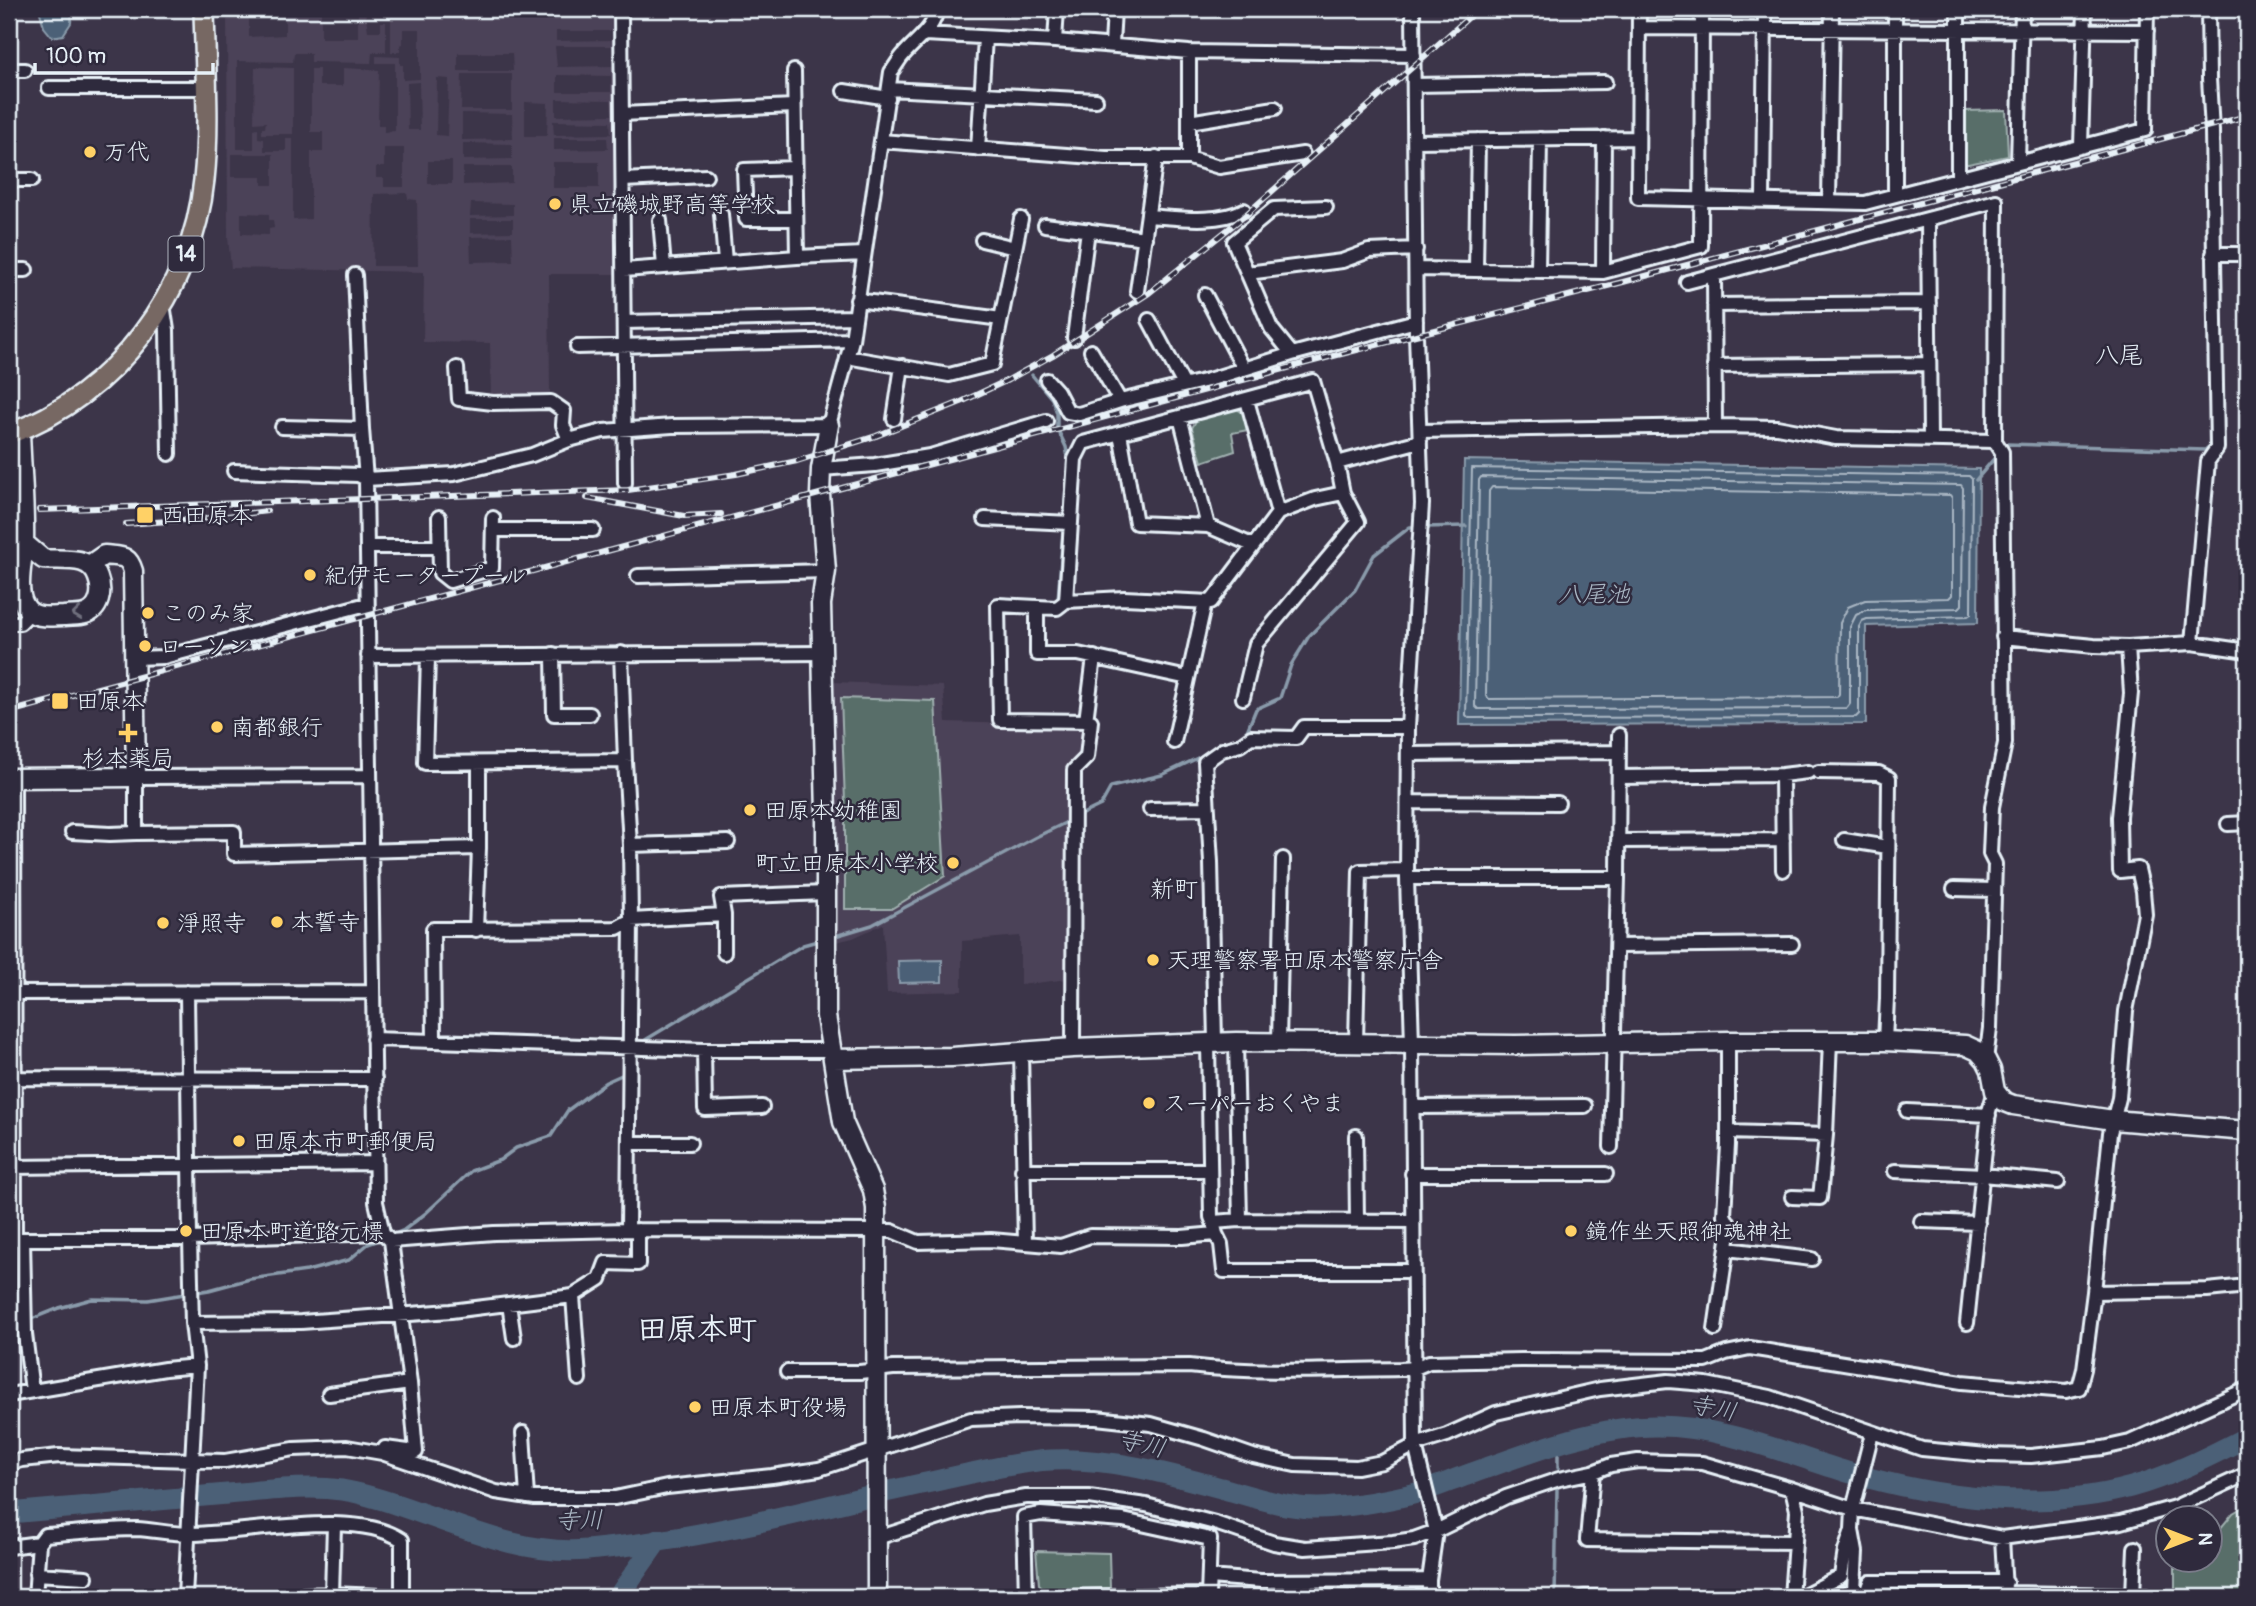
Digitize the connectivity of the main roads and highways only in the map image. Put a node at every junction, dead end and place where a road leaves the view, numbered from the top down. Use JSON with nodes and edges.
{"nodes":[{"id":1,"x":204,"y":9,"type":"edge"},
{"id":2,"x":14,"y":432,"type":"edge"}],
"edges":[{"from":1,"to":2,"type":"main road","number":"14"}]}
